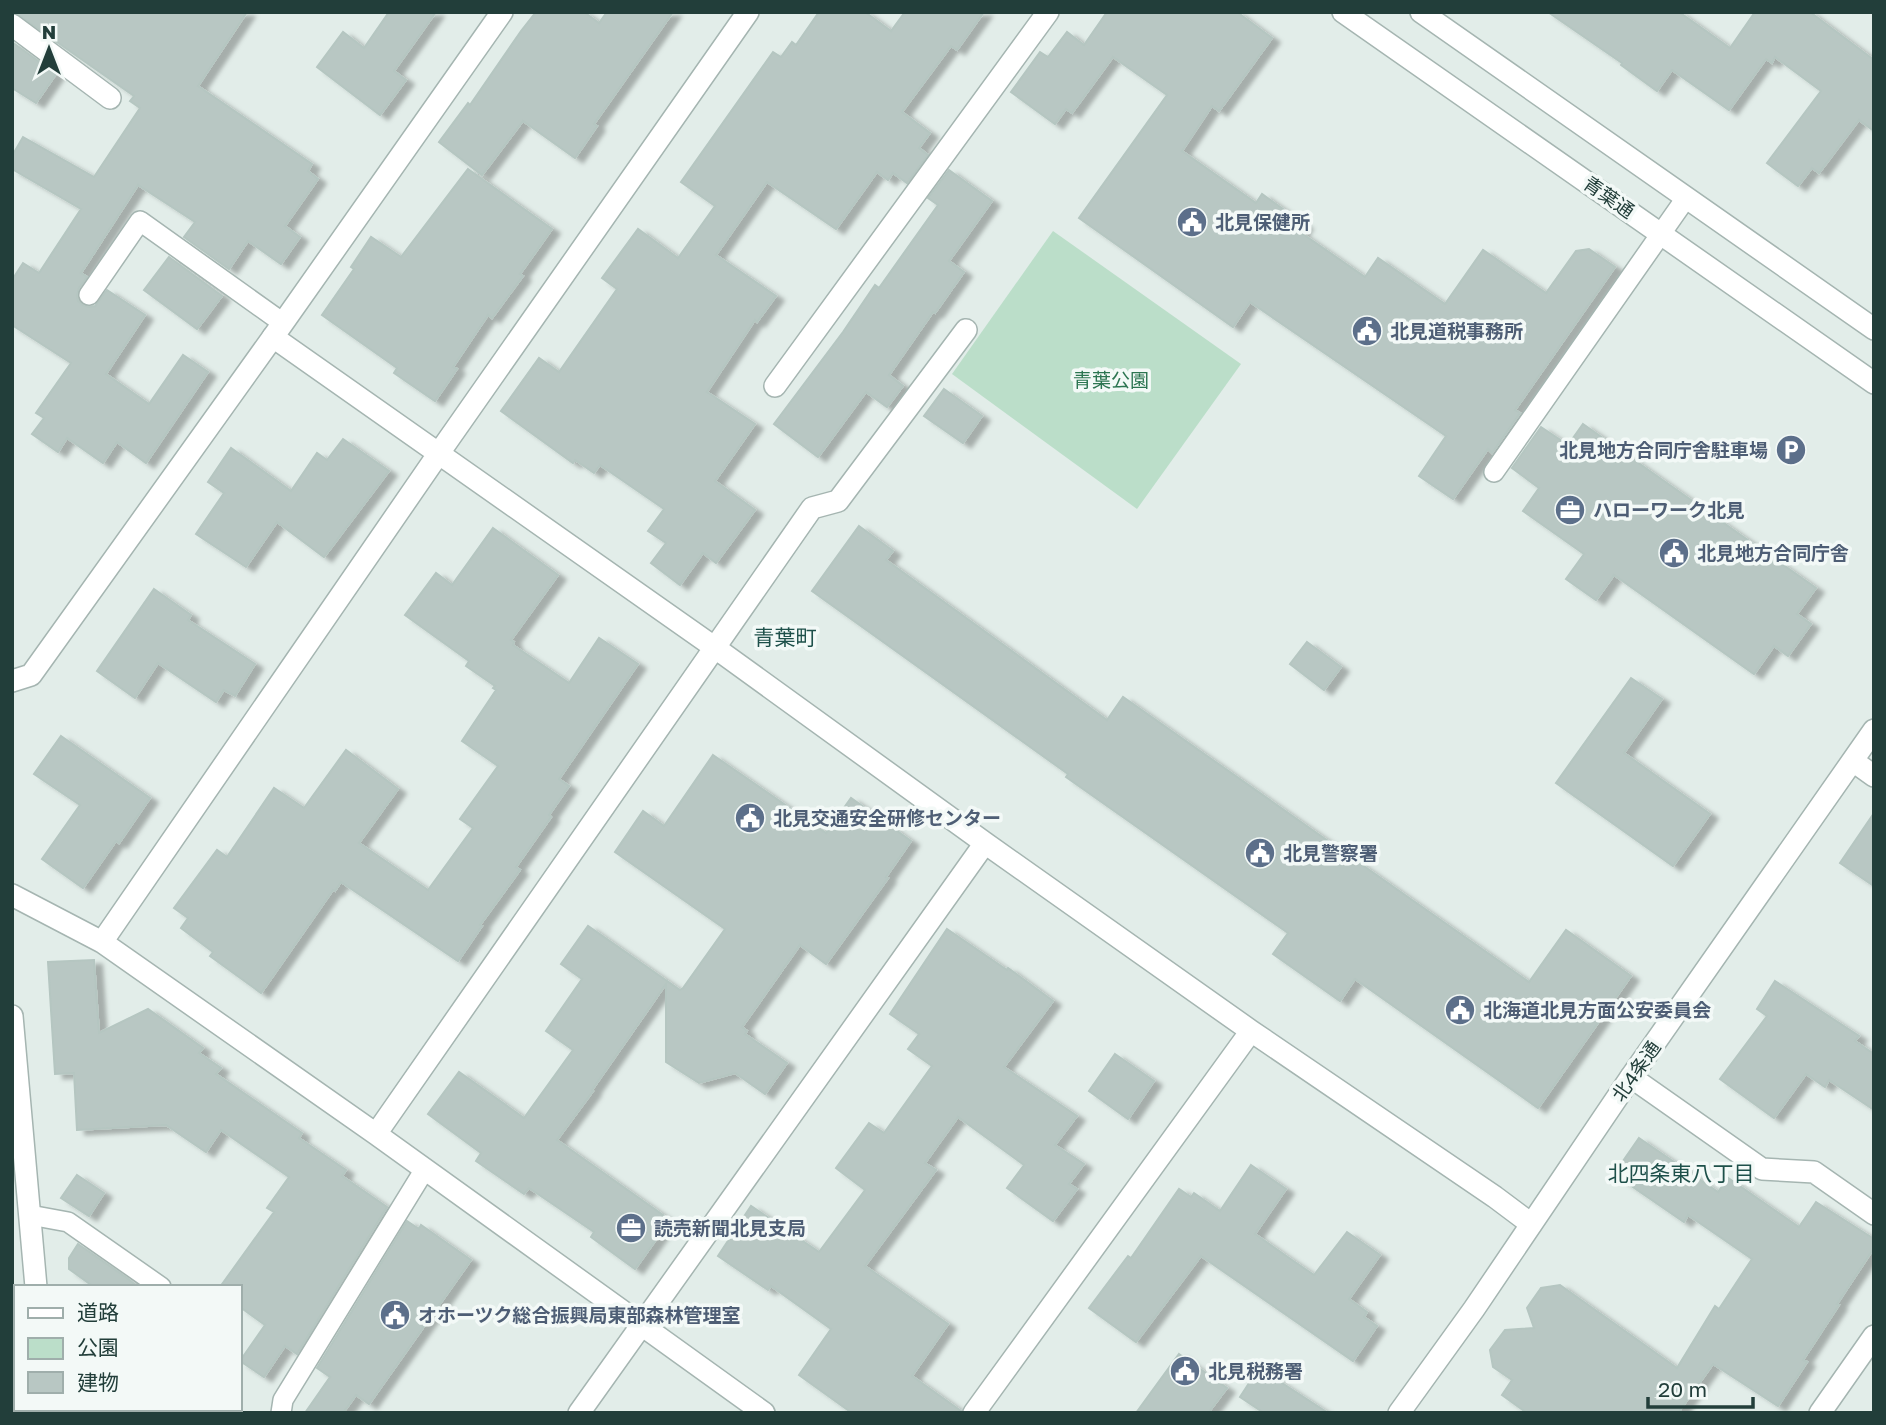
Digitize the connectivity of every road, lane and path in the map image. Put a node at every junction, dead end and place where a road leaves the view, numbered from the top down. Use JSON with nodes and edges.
{"nodes":[{"id":1,"x":748,"y":12,"type":"edge"},
{"id":2,"x":1048,"y":12,"type":"edge"},
{"id":3,"x":1343,"y":12,"type":"edge"},
{"id":4,"x":1421,"y":12,"type":"edge"},
{"id":5,"x":496,"y":14,"type":"edge"},
{"id":6,"x":12,"y":25,"type":"edge"},
{"id":7,"x":110,"y":98,"type":"dead end"},
{"id":8,"x":1686,"y":198,"type":"junction"},
{"id":9,"x":1661,"y":233,"type":"junction"},
{"id":10,"x":89,"y":295,"type":"dead end"},
{"id":11,"x":1874,"y":329,"type":"edge"},
{"id":12,"x":278,"y":330,"type":"junction"},
{"id":13,"x":966,"y":330,"type":"dead end"},
{"id":14,"x":1874,"y":383,"type":"edge"},
{"id":15,"x":775,"y":386,"type":"dead end"},
{"id":16,"x":439,"y":453,"type":"junction"},
{"id":17,"x":1494,"y":472,"type":"dead end"},
{"id":18,"x":714,"y":647,"type":"junction"},
{"id":19,"x":12,"y":681,"type":"edge"},
{"id":20,"x":1874,"y":730,"type":"edge"},
{"id":21,"x":1853,"y":761,"type":"junction"},
{"id":22,"x":1874,"y":776,"type":"edge"},
{"id":23,"x":985,"y":843,"type":"junction"},
{"id":24,"x":12,"y":895,"type":"edge"},
{"id":25,"x":102,"y":942,"type":"junction"},
{"id":26,"x":12,"y":1016,"type":"edge"},
{"id":27,"x":1251,"y":1031,"type":"junction"},
{"id":28,"x":1631,"y":1077,"type":"junction"},
{"id":29,"x":376,"y":1134,"type":"junction"},
{"id":30,"x":425,"y":1170,"type":"junction"},
{"id":31,"x":1874,"y":1214,"type":"edge"},
{"id":32,"x":30,"y":1215,"type":"junction"},
{"id":33,"x":1531,"y":1224,"type":"junction"},
{"id":34,"x":36,"y":1285,"type":"edge"},
{"id":35,"x":158,"y":1285,"type":"edge"},
{"id":36,"x":641,"y":1323,"type":"junction"},
{"id":37,"x":1874,"y":1336,"type":"edge"},
{"id":38,"x":281,"y":1413,"type":"edge"},
{"id":39,"x":579,"y":1413,"type":"edge"},
{"id":40,"x":764,"y":1413,"type":"edge"},
{"id":41,"x":974,"y":1413,"type":"edge"},
{"id":42,"x":1399,"y":1413,"type":"edge"},
{"id":43,"x":1820,"y":1413,"type":"edge"}],
"edges":[{"from":1,"to":16,"type":"street"},
{"from":2,"to":15,"type":"street"},
{"from":3,"to":9,"type":"street","name":"青葉通"},
{"from":4,"to":8,"type":"street"},
{"from":5,"to":12,"type":"street"},
{"from":6,"to":7,"type":"street"},
{"from":8,"to":9,"type":"lane"},
{"from":8,"to":11,"type":"street"},
{"from":9,"to":14,"type":"street","name":"青葉通"},
{"from":9,"to":17,"type":"lane"},
{"from":10,"to":12,"type":"lane"},
{"from":12,"to":16,"type":"street"},
{"from":12,"to":19,"type":"street"},
{"from":13,"to":18,"type":"street"},
{"from":16,"to":18,"type":"street"},
{"from":16,"to":25,"type":"street"},
{"from":18,"to":23,"type":"street"},
{"from":18,"to":29,"type":"street"},
{"from":20,"to":21,"type":"street","name":"北4条通"},
{"from":21,"to":22,"type":"street"},
{"from":21,"to":28,"type":"street","name":"北4条通"},
{"from":23,"to":27,"type":"street"},
{"from":23,"to":36,"type":"street"},
{"from":24,"to":25,"type":"street"},
{"from":25,"to":29,"type":"street"},
{"from":26,"to":32,"type":"street"},
{"from":27,"to":33,"type":"street"},
{"from":27,"to":41,"type":"street"},
{"from":28,"to":31,"type":"street"},
{"from":28,"to":33,"type":"street","name":"北4条通"},
{"from":29,"to":30,"type":"street"},
{"from":30,"to":36,"type":"street"},
{"from":30,"to":38,"type":"lane"},
{"from":32,"to":34,"type":"street"},
{"from":32,"to":35,"type":"lane"},
{"from":33,"to":42,"type":"street","name":"北4条通"},
{"from":36,"to":39,"type":"street"},
{"from":36,"to":40,"type":"street"},
{"from":37,"to":43,"type":"street"}]}
